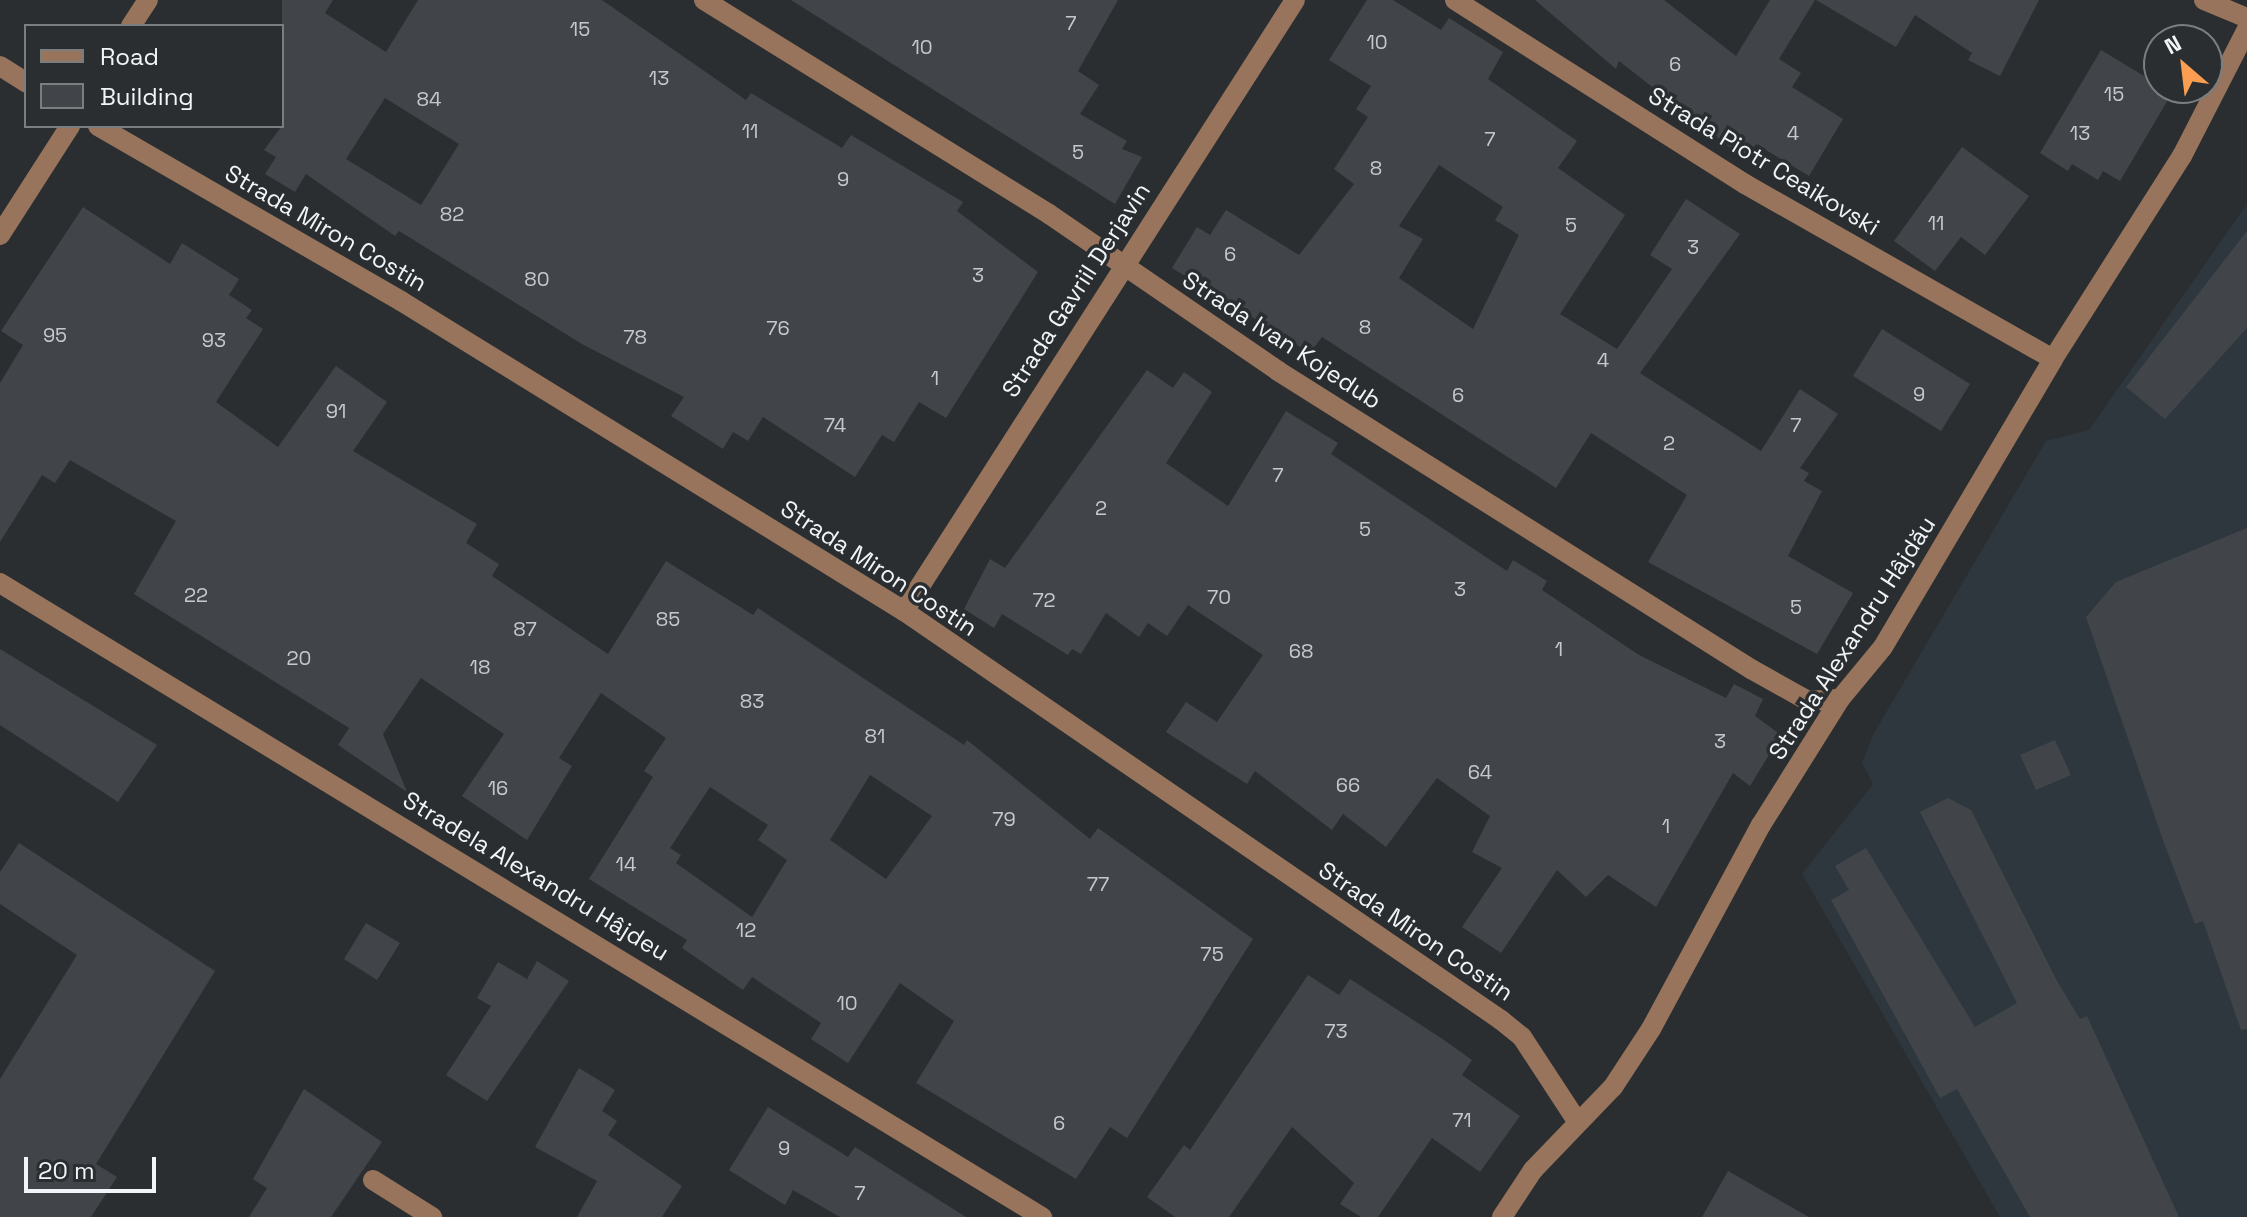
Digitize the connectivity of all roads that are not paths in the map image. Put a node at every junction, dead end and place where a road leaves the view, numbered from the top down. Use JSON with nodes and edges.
{"nodes":[{"id":1,"x":148,"y":0,"type":"edge"},
{"id":2,"x":704,"y":0,"type":"edge"},
{"id":3,"x":1295,"y":0,"type":"edge"},
{"id":4,"x":1455,"y":0,"type":"edge"},
{"id":5,"x":2204,"y":0,"type":"edge"},
{"id":6,"x":2247,"y":18,"type":"edge"},
{"id":7,"x":132,"y":24,"type":"edge"},
{"id":8,"x":2247,"y":29,"type":"edge"},
{"id":9,"x":0,"y":66,"type":"edge"},
{"id":10,"x":24,"y":81,"type":"edge"},
{"id":11,"x":69,"y":128,"type":"edge"},
{"id":12,"x":101,"y":128,"type":"edge"},
{"id":13,"x":0,"y":235,"type":"edge"},
{"id":14,"x":1120,"y":266,"type":"junction"},
{"id":15,"x":2053,"y":359,"type":"junction"},
{"id":16,"x":0,"y":583,"type":"edge"},
{"id":17,"x":904,"y":611,"type":"junction"},
{"id":18,"x":1840,"y":699,"type":"junction"},
{"id":19,"x":1577,"y":1121,"type":"junction"},
{"id":20,"x":373,"y":1180,"type":"dead end"},
{"id":21,"x":432,"y":1217,"type":"edge"},
{"id":22,"x":1042,"y":1217,"type":"edge"},
{"id":23,"x":1502,"y":1217,"type":"edge"}],
"edges":[{"from":1,"to":7,"type":"street"},
{"from":2,"to":14,"type":"street","name":"Strada Ivan Kojedub"},
{"from":3,"to":14,"type":"street","name":"Strada Gavriil Derjavin"},
{"from":4,"to":15,"type":"street","name":"Strada Piotr Ceaikovski"},
{"from":5,"to":6,"type":"street"},
{"from":8,"to":15,"type":"street","name":"Strada Alexandru Hâjdău"},
{"from":9,"to":10,"type":"street"},
{"from":11,"to":13,"type":"street"},
{"from":12,"to":17,"type":"street","name":"Strada Miron Costin"},
{"from":14,"to":17,"type":"street","name":"Strada Gavriil Derjavin"},
{"from":14,"to":18,"type":"street","name":"Strada Ivan Kojedub"},
{"from":15,"to":18,"type":"street","name":"Strada Alexandru Hâjdău"},
{"from":16,"to":22,"type":"street","name":"Stradela Alexandru Hâjdeu"},
{"from":17,"to":19,"type":"street","name":"Strada Miron Costin"},
{"from":18,"to":19,"type":"street","name":"Strada Alexandru Hâjdău"},
{"from":19,"to":23,"type":"street","name":"Strada Alexandru Hâjdău"},
{"from":20,"to":21,"type":"street"}]}
